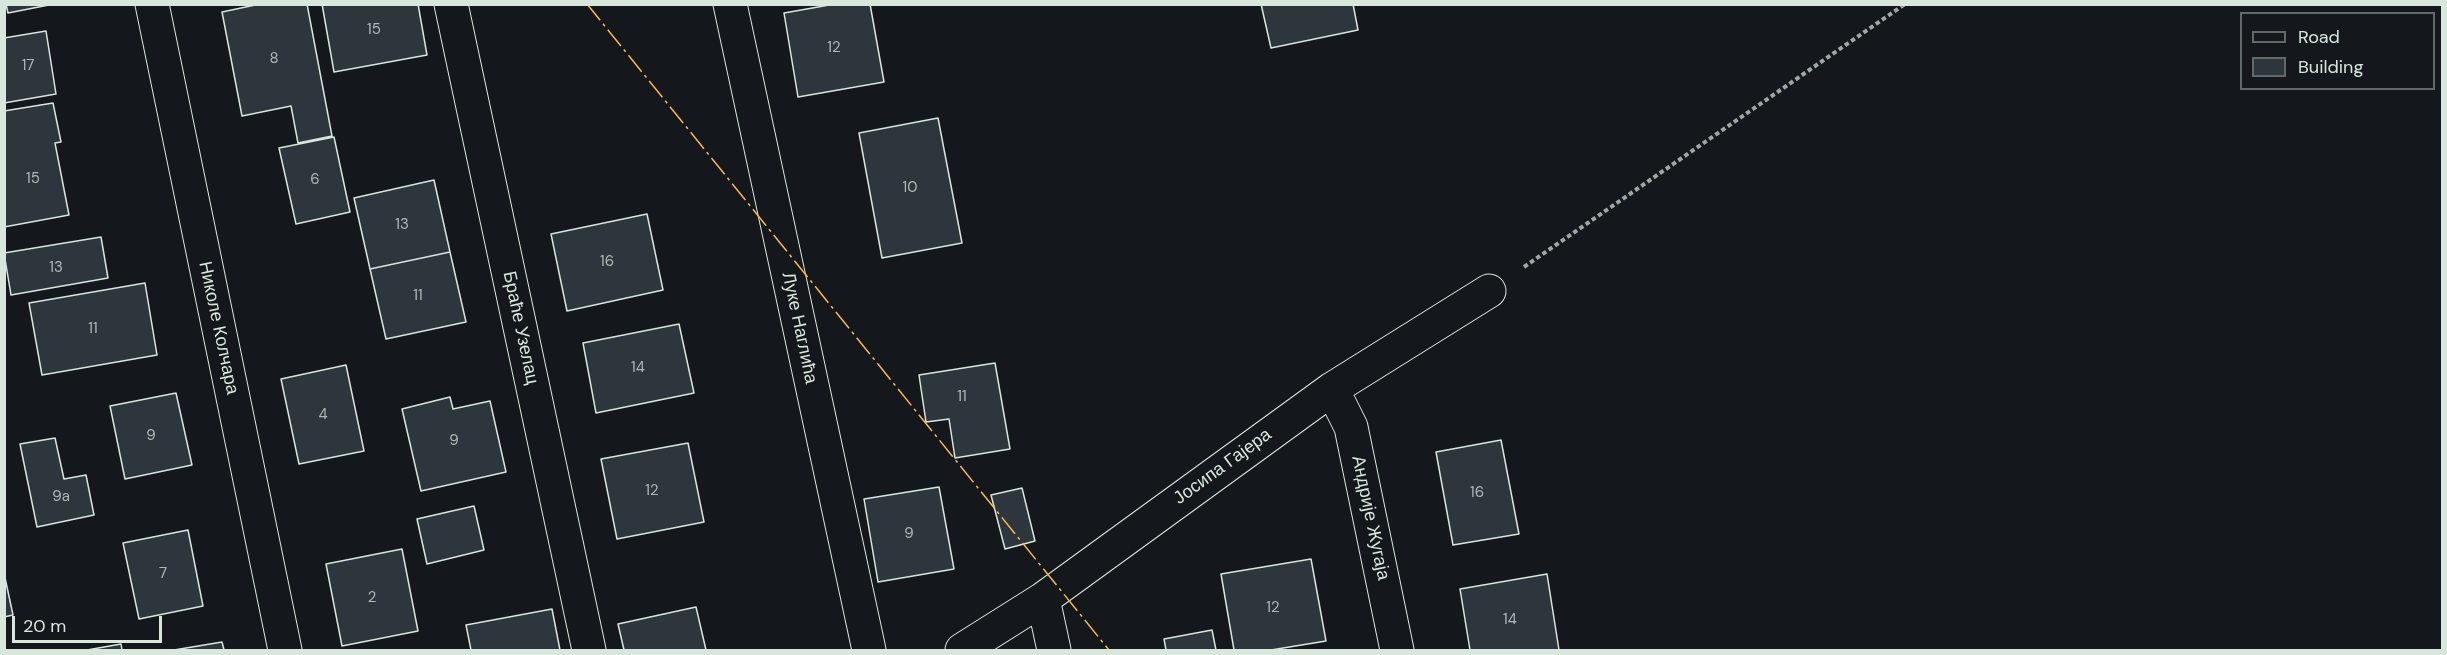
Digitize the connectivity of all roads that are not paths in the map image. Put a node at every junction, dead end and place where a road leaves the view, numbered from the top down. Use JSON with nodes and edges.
{"nodes":[{"id":1,"x":152,"y":4,"type":"edge"},
{"id":2,"x":451,"y":4,"type":"edge"},
{"id":3,"x":730,"y":4,"type":"edge"},
{"id":4,"x":1489,"y":291,"type":"road end"},
{"id":5,"x":1332,"y":388,"type":"junction"},
{"id":6,"x":1043,"y":598,"type":"junction"},
{"id":7,"x":285,"y":651,"type":"edge"},
{"id":8,"x":589,"y":651,"type":"edge"},
{"id":9,"x":869,"y":651,"type":"edge"},
{"id":10,"x":963,"y":651,"type":"edge"},
{"id":11,"x":1054,"y":651,"type":"edge"},
{"id":12,"x":1397,"y":651,"type":"edge"}],
"edges":[{"from":1,"to":7,"type":"street","name":"Николе Колчара"},
{"from":2,"to":8,"type":"street","name":"Браће Узелац"},
{"from":3,"to":9,"type":"street","name":"Луке Наглића"},
{"from":4,"to":5,"type":"street","name":"Јосипа Гајера"},
{"from":5,"to":6,"type":"street","name":"Јосипа Гајера"},
{"from":5,"to":12,"type":"street","name":"Андрије Жугаја"},
{"from":6,"to":10,"type":"street","name":"Јосипа Гајера"},
{"from":6,"to":11,"type":"street"}]}
